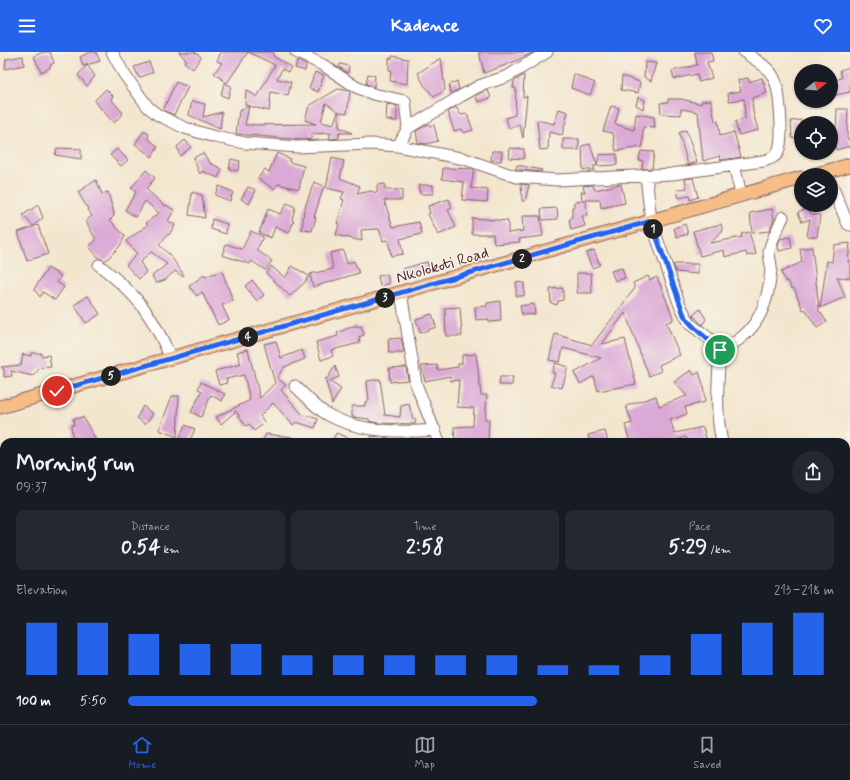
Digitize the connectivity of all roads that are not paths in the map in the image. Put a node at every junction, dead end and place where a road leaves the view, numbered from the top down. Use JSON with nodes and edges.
{"nodes":[{"id":1,"x":112,"y":52,"type":"edge"},
{"id":2,"x":296,"y":52,"type":"edge"},
{"id":3,"x":547,"y":52,"type":"edge"},
{"id":4,"x":744,"y":52,"type":"edge"},
{"id":5,"x":408,"y":128,"type":"junction"},
{"id":6,"x":398,"y":146,"type":"junction"},
{"id":7,"x":734,"y":165,"type":"junction"},
{"id":8,"x":850,"y":165,"type":"edge"},
{"id":9,"x":838,"y":169,"type":"edge"},
{"id":10,"x":646,"y":175,"type":"junction"},
{"id":11,"x":794,"y":180,"type":"edge"},
{"id":12,"x":741,"y":194,"type":"junction"},
{"id":13,"x":838,"y":200,"type":"edge"},
{"id":14,"x":783,"y":217,"type":"dead end"},
{"id":15,"x":651,"y":221,"type":"junction"},
{"id":16,"x":849,"y":226,"type":"edge"},
{"id":17,"x":99,"y":264,"type":"dead end"},
{"id":18,"x":401,"y":293,"type":"junction"},
{"id":19,"x":720,"y":350,"type":"junction"},
{"id":20,"x":171,"y":359,"type":"junction"},
{"id":21,"x":295,"y":386,"type":"dead end"},
{"id":22,"x":0,"y":407,"type":"edge"},
{"id":23,"x":435,"y":430,"type":"junction"},
{"id":24,"x":438,"y":438,"type":"edge"},
{"id":25,"x":721,"y":438,"type":"edge"}],
"edges":[{"from":1,"to":6,"type":"street"},
{"from":2,"to":5,"type":"street"},
{"from":3,"to":5,"type":"street"},
{"from":4,"to":7,"type":"street"},
{"from":5,"to":6,"type":"street"},
{"from":6,"to":10,"type":"street"},
{"from":7,"to":10,"type":"street"},
{"from":7,"to":12,"type":"street"},
{"from":8,"to":9,"type":"main road"},
{"from":10,"to":15,"type":"street"},
{"from":11,"to":12,"type":"main road","name":"Nkolokoti Road"},
{"from":12,"to":15,"type":"main road","name":"Nkolokoti Road"},
{"from":13,"to":16,"type":"street"},
{"from":14,"to":19,"type":"street"},
{"from":15,"to":18,"type":"main road","name":"Nkolokoti Road"},
{"from":15,"to":19,"type":"street"},
{"from":17,"to":20,"type":"street"},
{"from":18,"to":20,"type":"main road","name":"Nkolokoti Road"},
{"from":18,"to":23,"type":"street"},
{"from":19,"to":25,"type":"street"},
{"from":20,"to":22,"type":"main road","name":"Nkolokoti Road"},
{"from":21,"to":23,"type":"street"},
{"from":23,"to":24,"type":"street"}]}
